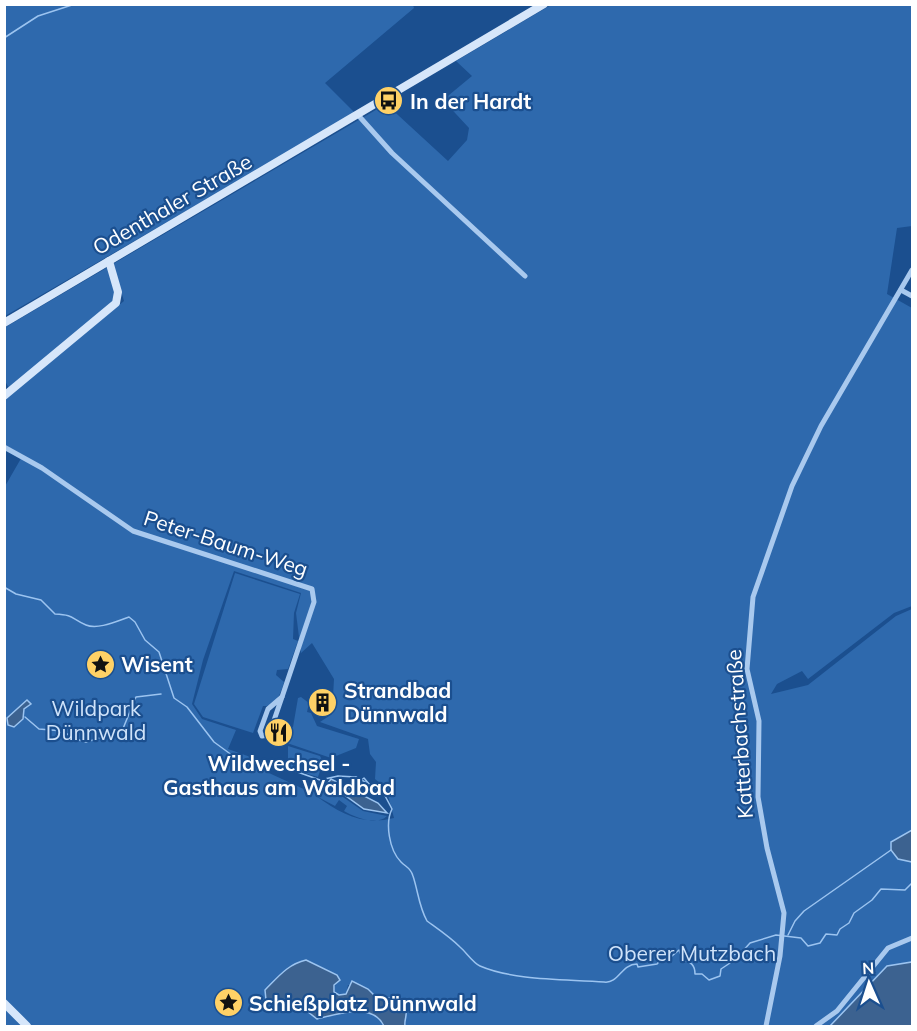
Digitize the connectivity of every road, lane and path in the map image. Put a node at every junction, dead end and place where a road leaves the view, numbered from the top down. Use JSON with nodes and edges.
{"nodes":[{"id":1,"x":544,"y":4,"type":"edge"},
{"id":2,"x":358,"y":115,"type":"junction"},
{"id":3,"x":109,"y":261,"type":"junction"},
{"id":4,"x":912,"y":270,"type":"edge"},
{"id":5,"x":525,"y":276,"type":"dead end"},
{"id":6,"x":902,"y":290,"type":"junction"},
{"id":7,"x":912,"y":296,"type":"edge"},
{"id":8,"x":4,"y":323,"type":"edge"},
{"id":9,"x":4,"y":396,"type":"edge"},
{"id":10,"x":4,"y":447,"type":"edge"},
{"id":11,"x":282,"y":697,"type":"junction"},
{"id":12,"x":912,"y":938,"type":"edge"},
{"id":13,"x":4,"y":1003,"type":"edge"},
{"id":14,"x":27,"y":1026,"type":"edge"},
{"id":15,"x":766,"y":1026,"type":"edge"},
{"id":16,"x":816,"y":1026,"type":"edge"}],
"edges":[{"from":1,"to":2,"type":"main road","name":"Odenthaler Straße"},
{"from":2,"to":3,"type":"main road","name":"Odenthaler Straße"},
{"from":2,"to":5,"type":"street"},
{"from":3,"to":8,"type":"main road","name":"Odenthaler Straße"},
{"from":3,"to":9,"type":"main road"},
{"from":4,"to":6,"type":"street","name":"Katterbachstraße"},
{"from":6,"to":7,"type":"street"},
{"from":6,"to":15,"type":"street","name":"Katterbachstraße"},
{"from":10,"to":11,"type":"street","name":"Peter-Baum-Weg"},
{"from":11,"to":11,"type":"street","name":"Peter-Baum-Weg"},
{"from":12,"to":16,"type":"street"},
{"from":13,"to":14,"type":"main road"}]}
